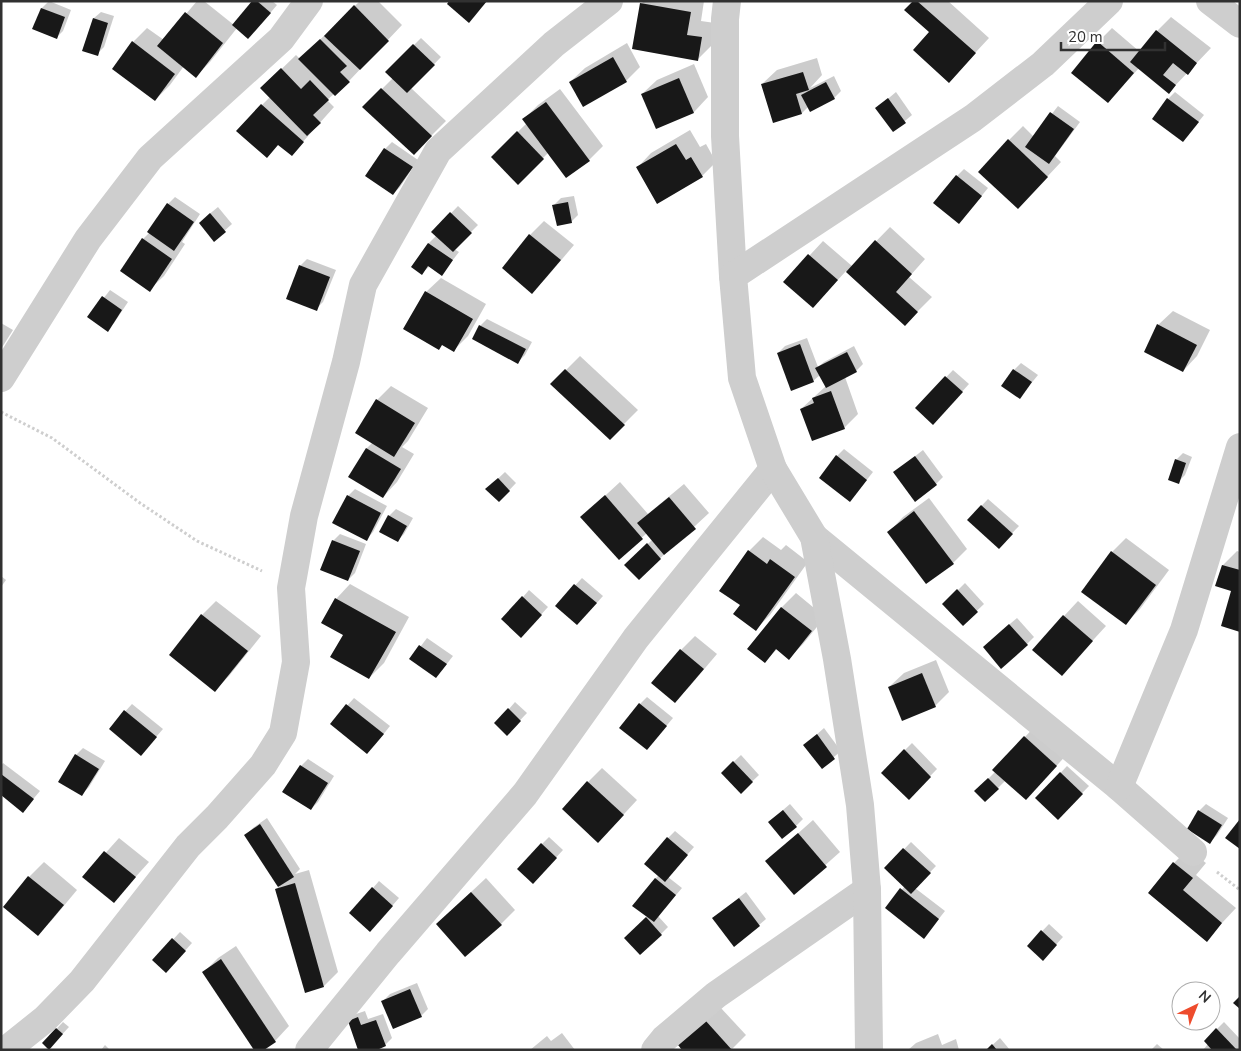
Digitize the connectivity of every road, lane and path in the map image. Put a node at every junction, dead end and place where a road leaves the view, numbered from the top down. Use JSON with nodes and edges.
{"nodes":[{"id":1,"x":309,"y":1,"type":"edge"},
{"id":2,"x":609,"y":1,"type":"edge"},
{"id":3,"x":727,"y":1,"type":"edge"},
{"id":4,"x":1109,"y":1,"type":"edge"},
{"id":5,"x":1210,"y":1,"type":"edge"},
{"id":6,"x":1240,"y":24,"type":"edge"},
{"id":7,"x":733,"y":276,"type":"junction"},
{"id":8,"x":1,"y":378,"type":"edge"},
{"id":9,"x":1,"y":412,"type":"edge"},
{"id":10,"x":1240,"y":447,"type":"edge"},
{"id":11,"x":773,"y":469,"type":"junction"},
{"id":12,"x":814,"y":537,"type":"junction"},
{"id":13,"x":291,"y":588,"type":"junction"},
{"id":14,"x":1119,"y":787,"type":"junction"},
{"id":15,"x":1193,"y":852,"type":"dead end"},
{"id":16,"x":867,"y":890,"type":"junction"},
{"id":17,"x":6,"y":1050,"type":"edge"},
{"id":18,"x":309,"y":1050,"type":"edge"},
{"id":19,"x":655,"y":1050,"type":"edge"},
{"id":20,"x":869,"y":1050,"type":"edge"}],
"edges":[{"from":1,"to":8,"type":"street"},
{"from":2,"to":13,"type":"street"},
{"from":3,"to":7,"type":"street"},
{"from":4,"to":7,"type":"street"},
{"from":5,"to":6,"type":"street"},
{"from":7,"to":11,"type":"street"},
{"from":9,"to":13,"type":"path"},
{"from":10,"to":14,"type":"street"},
{"from":11,"to":12,"type":"street"},
{"from":11,"to":18,"type":"street"},
{"from":12,"to":14,"type":"street"},
{"from":12,"to":16,"type":"street"},
{"from":13,"to":17,"type":"street"},
{"from":14,"to":15,"type":"street"},
{"from":16,"to":19,"type":"street"},
{"from":16,"to":20,"type":"street"}]}
